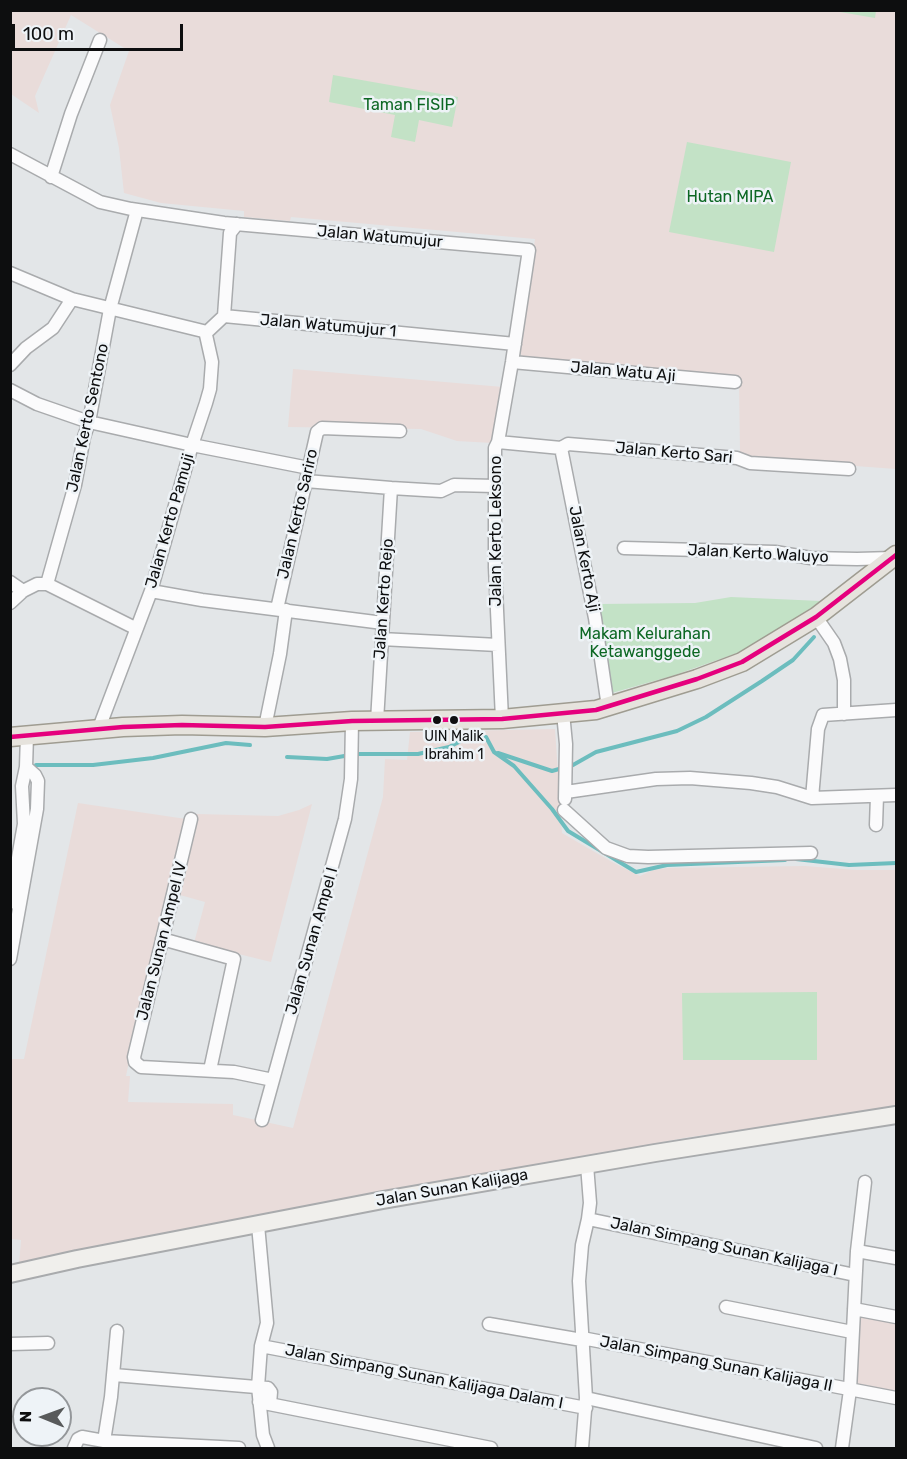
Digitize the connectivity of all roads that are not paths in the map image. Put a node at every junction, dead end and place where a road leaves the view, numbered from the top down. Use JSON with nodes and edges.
{"nodes":[{"id":1,"x":100,"y":40,"type":"dead end"},
{"id":2,"x":10,"y":154,"type":"edge"},
{"id":3,"x":51,"y":177,"type":"junction"},
{"id":4,"x":137,"y":210,"type":"junction"},
{"id":5,"x":230,"y":227,"type":"junction"},
{"id":6,"x":10,"y":273,"type":"edge"},
{"id":7,"x":72,"y":299,"type":"junction"},
{"id":8,"x":110,"y":309,"type":"junction"},
{"id":9,"x":224,"y":316,"type":"junction"},
{"id":10,"x":207,"y":332,"type":"junction"},
{"id":11,"x":515,"y":344,"type":"junction"},
{"id":12,"x":512,"y":363,"type":"junction"},
{"id":13,"x":10,"y":364,"type":"edge"},
{"id":14,"x":735,"y":382,"type":"dead end"},
{"id":15,"x":10,"y":390,"type":"edge"},
{"id":16,"x":89,"y":422,"type":"junction"},
{"id":17,"x":400,"y":431,"type":"dead end"},
{"id":18,"x":498,"y":442,"type":"junction"},
{"id":19,"x":192,"y":445,"type":"junction"},
{"id":20,"x":561,"y":448,"type":"junction"},
{"id":21,"x":309,"y":468,"type":"junction"},
{"id":22,"x":849,"y":469,"type":"dead end"},
{"id":23,"x":306,"y":481,"type":"junction"},
{"id":24,"x":495,"y":486,"type":"junction"},
{"id":25,"x":396,"y":488,"type":"junction"},
{"id":26,"x":624,"y":548,"type":"dead end"},
{"id":27,"x":885,"y":564,"type":"edge"},
{"id":28,"x":10,"y":582,"type":"edge"},
{"id":29,"x":47,"y":584,"type":"junction"},
{"id":30,"x":23,"y":591,"type":"junction"},
{"id":31,"x":151,"y":591,"type":"junction"},
{"id":32,"x":10,"y":603,"type":"edge"},
{"id":33,"x":281,"y":610,"type":"junction"},
{"id":34,"x":819,"y":621,"type":"junction"},
{"id":35,"x":383,"y":622,"type":"junction"},
{"id":36,"x":135,"y":628,"type":"junction"},
{"id":37,"x":381,"y":639,"type":"junction"},
{"id":38,"x":498,"y":645,"type":"junction"},
{"id":39,"x":608,"y":707,"type":"junction"},
{"id":40,"x":897,"y":710,"type":"edge"},
{"id":41,"x":562,"y":714,"type":"junction"},
{"id":42,"x":844,"y":714,"type":"junction"},
{"id":43,"x":502,"y":719,"type":"junction"},
{"id":44,"x":352,"y":721,"type":"junction"},
{"id":45,"x":377,"y":721,"type":"junction"},
{"id":46,"x":264,"y":727,"type":"junction"},
{"id":47,"x":99,"y":728,"type":"junction"},
{"id":48,"x":19,"y":736,"type":"edge"},
{"id":49,"x":26,"y":767,"type":"junction"},
{"id":50,"x":566,"y":787,"type":"junction"},
{"id":51,"x":897,"y":795,"type":"edge"},
{"id":52,"x":877,"y":796,"type":"junction"},
{"id":53,"x":812,"y":798,"type":"junction"},
{"id":54,"x":17,"y":806,"type":"edge"},
{"id":55,"x":37,"y":809,"type":"junction"},
{"id":56,"x":191,"y":819,"type":"dead end"},
{"id":57,"x":876,"y":825,"type":"dead end"},
{"id":58,"x":811,"y":853,"type":"dead end"},
{"id":59,"x":14,"y":908,"type":"edge"},
{"id":60,"x":162,"y":939,"type":"junction"},
{"id":61,"x":10,"y":959,"type":"edge"},
{"id":62,"x":210,"y":1070,"type":"junction"},
{"id":63,"x":273,"y":1080,"type":"junction"},
{"id":64,"x":897,"y":1115,"type":"edge"},
{"id":65,"x":262,"y":1120,"type":"dead end"},
{"id":66,"x":587,"y":1165,"type":"junction"},
{"id":67,"x":865,"y":1182,"type":"dead end"},
{"id":68,"x":590,"y":1219,"type":"junction"},
{"id":69,"x":258,"y":1225,"type":"junction"},
{"id":70,"x":857,"y":1251,"type":"junction"},
{"id":71,"x":897,"y":1258,"type":"edge"},
{"id":72,"x":10,"y":1274,"type":"edge"},
{"id":73,"x":855,"y":1275,"type":"junction"},
{"id":74,"x":726,"y":1307,"type":"dead end"},
{"id":75,"x":854,"y":1310,"type":"junction"},
{"id":76,"x":897,"y":1317,"type":"edge"},
{"id":77,"x":489,"y":1324,"type":"dead end"},
{"id":78,"x":117,"y":1331,"type":"dead end"},
{"id":79,"x":852,"y":1332,"type":"junction"},
{"id":80,"x":582,"y":1339,"type":"junction"},
{"id":81,"x":48,"y":1343,"type":"dead end"},
{"id":82,"x":10,"y":1344,"type":"edge"},
{"id":83,"x":261,"y":1346,"type":"junction"},
{"id":84,"x":114,"y":1375,"type":"junction"},
{"id":85,"x":258,"y":1387,"type":"junction"},
{"id":86,"x":850,"y":1390,"type":"junction"},
{"id":87,"x":897,"y":1398,"type":"edge"},
{"id":88,"x":589,"y":1402,"type":"junction"},
{"id":89,"x":264,"y":1403,"type":"junction"},
{"id":90,"x":104,"y":1441,"type":"junction"},
{"id":91,"x":266,"y":1448,"type":"edge"},
{"id":92,"x":74,"y":1449,"type":"edge"},
{"id":93,"x":239,"y":1449,"type":"edge"},
{"id":94,"x":491,"y":1449,"type":"edge"},
{"id":95,"x":582,"y":1449,"type":"edge"},
{"id":96,"x":816,"y":1449,"type":"edge"},
{"id":97,"x":842,"y":1449,"type":"edge"}],
"edges":[{"from":1,"to":3,"type":"street"},
{"from":2,"to":3,"type":"street","name":"Jalan Watumujur"},
{"from":3,"to":4,"type":"street","name":"Jalan Watumujur"},
{"from":4,"to":5,"type":"street","name":"Jalan Watumujur"},
{"from":4,"to":8,"type":"street","name":"Jalan Kerto Sentono"},
{"from":5,"to":9,"type":"street"},
{"from":5,"to":11,"type":"street","name":"Jalan Watumujur"},
{"from":6,"to":7,"type":"street"},
{"from":7,"to":8,"type":"street"},
{"from":7,"to":13,"type":"street"},
{"from":8,"to":10,"type":"street"},
{"from":8,"to":16,"type":"street","name":"Jalan Kerto Sentono"},
{"from":9,"to":10,"type":"street"},
{"from":9,"to":11,"type":"street","name":"Jalan Watumujur 1"},
{"from":10,"to":19,"type":"street","name":"Jalan Kerto Pamuji"},
{"from":11,"to":12,"type":"street","name":"Jalan Kerto Leksono"},
{"from":12,"to":14,"type":"street","name":"Jalan Watu Aji"},
{"from":12,"to":18,"type":"street","name":"Jalan Kerto Leksono"},
{"from":15,"to":16,"type":"street"},
{"from":16,"to":19,"type":"street"},
{"from":16,"to":29,"type":"street","name":"Jalan Kerto Sentono"},
{"from":17,"to":21,"type":"street","name":"Jalan Kerto Sariro"},
{"from":18,"to":20,"type":"street","name":"Jalan Kerto Sari"},
{"from":18,"to":24,"type":"street","name":"Jalan Kerto Leksono"},
{"from":19,"to":21,"type":"street"},
{"from":19,"to":31,"type":"street","name":"Jalan Kerto Pamuji"},
{"from":20,"to":22,"type":"street","name":"Jalan Kerto Sari"},
{"from":20,"to":39,"type":"street","name":"Jalan Kerto Aji"},
{"from":21,"to":23,"type":"street","name":"Jalan Kerto Sariro"},
{"from":23,"to":25,"type":"street"},
{"from":23,"to":33,"type":"street","name":"Jalan Kerto Sariro"},
{"from":24,"to":25,"type":"street"},
{"from":24,"to":38,"type":"street","name":"Jalan Kerto Leksono"},
{"from":25,"to":35,"type":"street","name":"Jalan Kerto Rejo"},
{"from":26,"to":27,"type":"street","name":"Jalan Kerto Waluyo"},
{"from":27,"to":34,"type":"main road"},
{"from":28,"to":30,"type":"street"},
{"from":29,"to":30,"type":"street"},
{"from":29,"to":36,"type":"street"},
{"from":30,"to":32,"type":"street"},
{"from":31,"to":33,"type":"street"},
{"from":31,"to":36,"type":"street","name":"Jalan Kerto Pamuji"},
{"from":33,"to":35,"type":"street"},
{"from":33,"to":46,"type":"street","name":"Jalan Kerto Sariro"},
{"from":34,"to":39,"type":"main road"},
{"from":34,"to":42,"type":"street"},
{"from":35,"to":37,"type":"street","name":"Jalan Kerto Rejo"},
{"from":36,"to":47,"type":"street","name":"Jalan Kerto Pamuji"},
{"from":37,"to":38,"type":"street"},
{"from":37,"to":45,"type":"street","name":"Jalan Kerto Rejo"},
{"from":38,"to":43,"type":"street","name":"Jalan Kerto Leksono"},
{"from":39,"to":41,"type":"main road"},
{"from":40,"to":42,"type":"street"},
{"from":41,"to":43,"type":"main road"},
{"from":41,"to":50,"type":"street"},
{"from":42,"to":53,"type":"street"},
{"from":43,"to":45,"type":"main road"},
{"from":44,"to":45,"type":"main road"},
{"from":44,"to":46,"type":"main road"},
{"from":44,"to":63,"type":"street","name":"Jalan Sunan Ampel I"},
{"from":46,"to":47,"type":"main road"},
{"from":47,"to":48,"type":"main road"},
{"from":48,"to":49,"type":"street"},
{"from":49,"to":54,"type":"street"},
{"from":49,"to":55,"type":"street"},
{"from":50,"to":53,"type":"street"},
{"from":50,"to":58,"type":"street"},
{"from":51,"to":52,"type":"street"},
{"from":52,"to":53,"type":"street"},
{"from":52,"to":57,"type":"street"},
{"from":54,"to":55,"type":"street"},
{"from":54,"to":59,"type":"street"},
{"from":55,"to":59,"type":"street"},
{"from":56,"to":60,"type":"street","name":"Jalan Sunan Ampel IV"},
{"from":59,"to":61,"type":"street"},
{"from":60,"to":62,"type":"street"},
{"from":60,"to":62,"type":"street","name":"Jalan Sunan Ampel IV"},
{"from":62,"to":63,"type":"street"},
{"from":63,"to":65,"type":"street","name":"Jalan Sunan Ampel I"},
{"from":64,"to":66,"type":"main road","name":"Jalan Sunan Kalijaga"},
{"from":66,"to":68,"type":"street"},
{"from":66,"to":69,"type":"main road","name":"Jalan Sunan Kalijaga"},
{"from":67,"to":70,"type":"street"},
{"from":68,"to":73,"type":"street","name":"Jalan Simpang Sunan Kalijaga I"},
{"from":68,"to":80,"type":"street"},
{"from":69,"to":72,"type":"main road","name":"Jalan Sunan Kalijaga"},
{"from":69,"to":83,"type":"street"},
{"from":70,"to":71,"type":"street"},
{"from":70,"to":73,"type":"street"},
{"from":73,"to":75,"type":"street"},
{"from":74,"to":79,"type":"street"},
{"from":75,"to":76,"type":"street"},
{"from":75,"to":79,"type":"street"},
{"from":77,"to":80,"type":"street","name":"Jalan Simpang Sunan Kalijaga II"},
{"from":78,"to":84,"type":"street"},
{"from":79,"to":86,"type":"street"},
{"from":80,"to":86,"type":"street","name":"Jalan Simpang Sunan Kalijaga II"},
{"from":80,"to":88,"type":"street"},
{"from":81,"to":82,"type":"street"},
{"from":83,"to":85,"type":"street"},
{"from":83,"to":88,"type":"street","name":"Jalan Simpang Sunan Kalijaga Dalam I"},
{"from":84,"to":85,"type":"street"},
{"from":84,"to":90,"type":"street"},
{"from":85,"to":89,"type":"street"},
{"from":86,"to":87,"type":"street","name":"Jalan Simpang Sunan Kalijaga II"},
{"from":86,"to":97,"type":"street"},
{"from":88,"to":95,"type":"street"},
{"from":88,"to":96,"type":"street","name":"Jalan Simpang Sunan Kalijaga Dalam I"},
{"from":89,"to":91,"type":"street"},
{"from":89,"to":94,"type":"street"},
{"from":90,"to":92,"type":"street"},
{"from":90,"to":93,"type":"street"}]}
